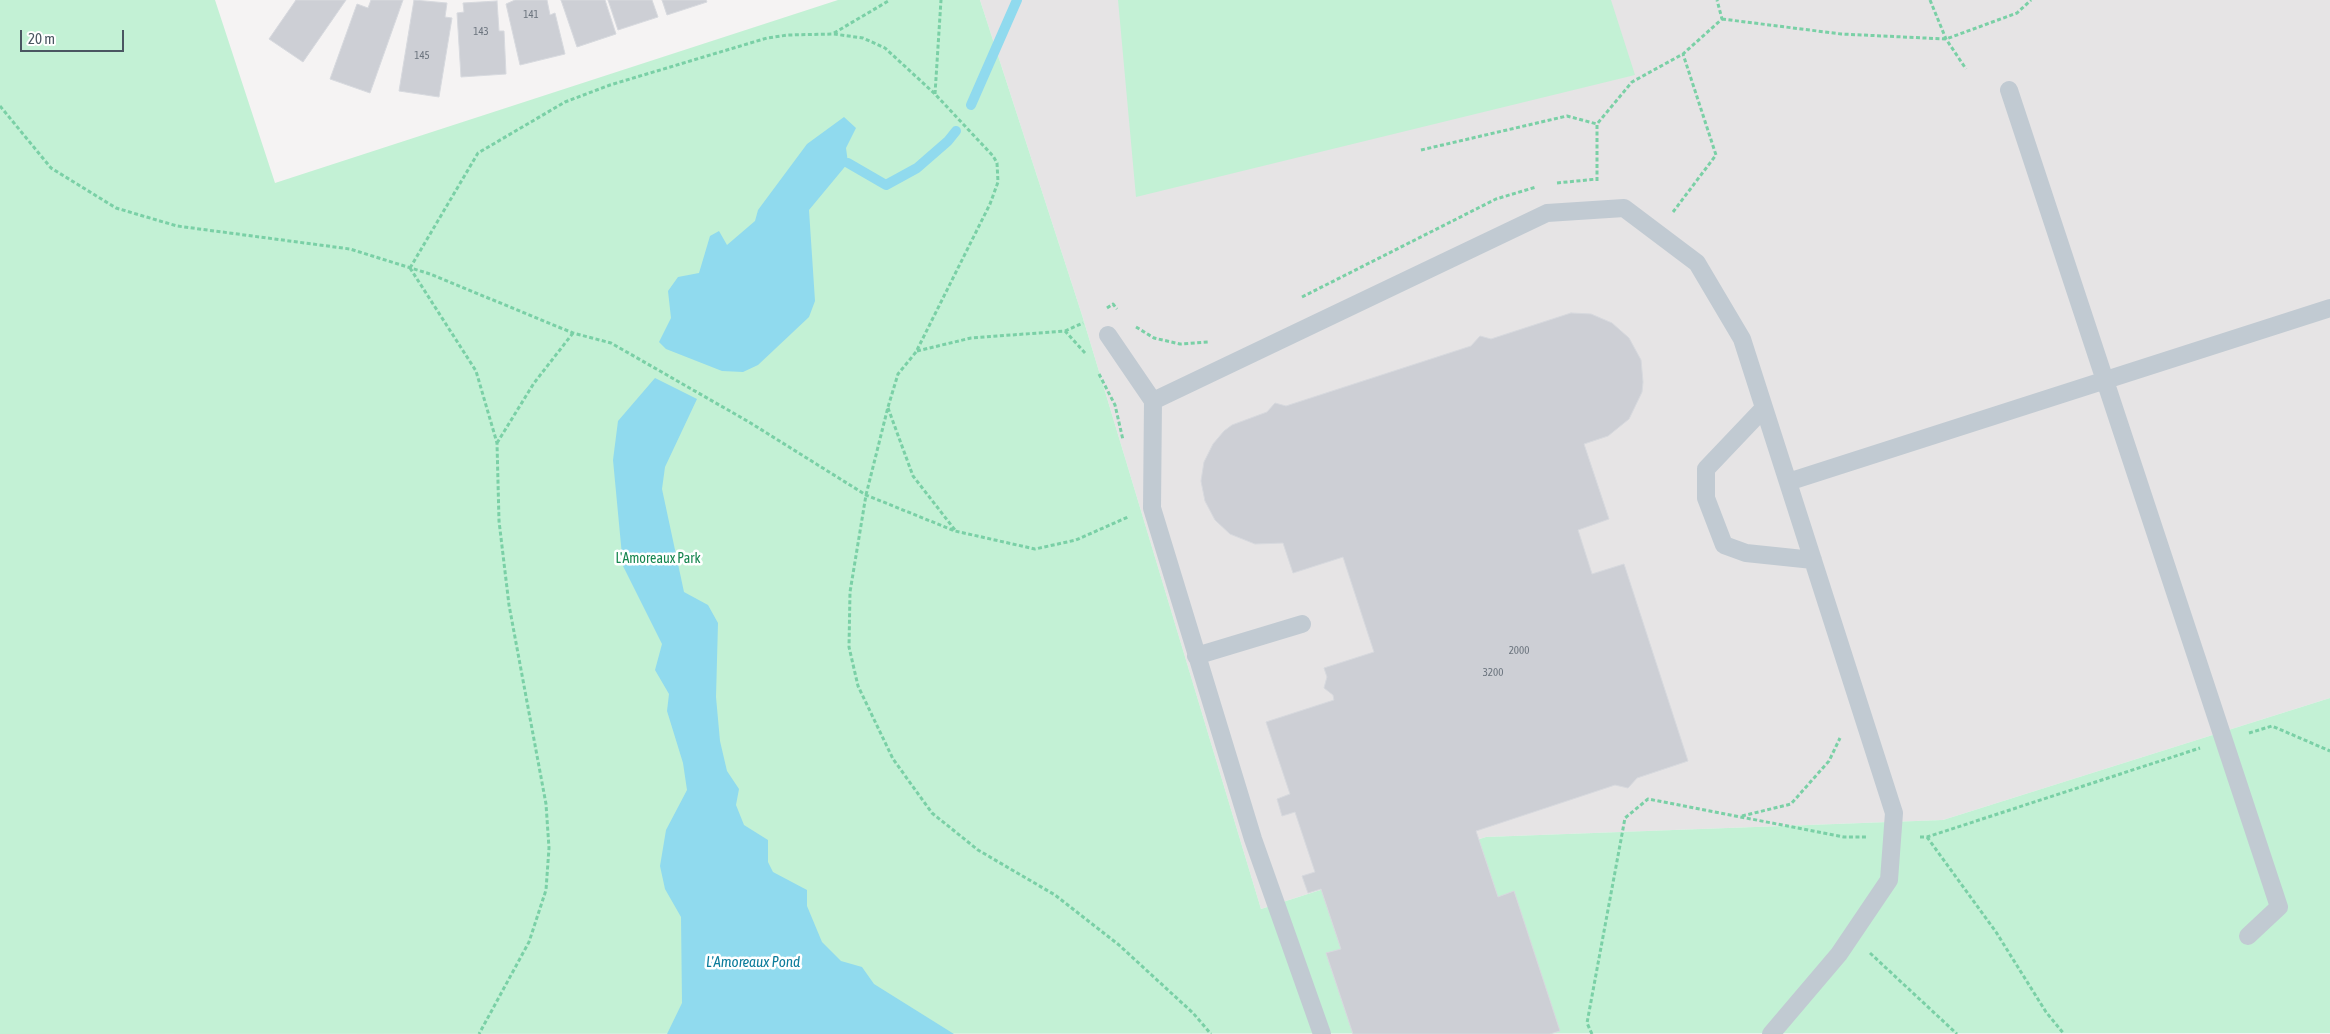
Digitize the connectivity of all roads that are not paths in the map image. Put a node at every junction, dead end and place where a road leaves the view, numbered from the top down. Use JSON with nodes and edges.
{"nodes":[{"id":1,"x":2009,"y":90,"type":"dead end"},
{"id":2,"x":2330,"y":308,"type":"edge"},
{"id":3,"x":1108,"y":335,"type":"dead end"},
{"id":4,"x":2105,"y":380,"type":"junction"},
{"id":5,"x":1153,"y":401,"type":"junction"},
{"id":6,"x":1764,"y":408,"type":"junction"},
{"id":7,"x":1788,"y":482,"type":"junction"},
{"id":8,"x":1813,"y":560,"type":"junction"},
{"id":9,"x":1302,"y":624,"type":"dead end"},
{"id":10,"x":1196,"y":656,"type":"junction"},
{"id":11,"x":2248,"y":936,"type":"dead end"},
{"id":12,"x":1322,"y":1034,"type":"edge"},
{"id":13,"x":1772,"y":1034,"type":"edge"}],
"edges":[{"from":1,"to":4,"type":"lane"},
{"from":2,"to":4,"type":"lane"},
{"from":3,"to":5,"type":"lane"},
{"from":4,"to":7,"type":"lane"},
{"from":4,"to":11,"type":"lane"},
{"from":5,"to":6,"type":"lane"},
{"from":5,"to":10,"type":"lane"},
{"from":6,"to":7,"type":"lane"},
{"from":6,"to":8,"type":"lane"},
{"from":7,"to":8,"type":"lane"},
{"from":8,"to":13,"type":"lane"},
{"from":9,"to":10,"type":"lane"},
{"from":10,"to":12,"type":"lane"}]}
